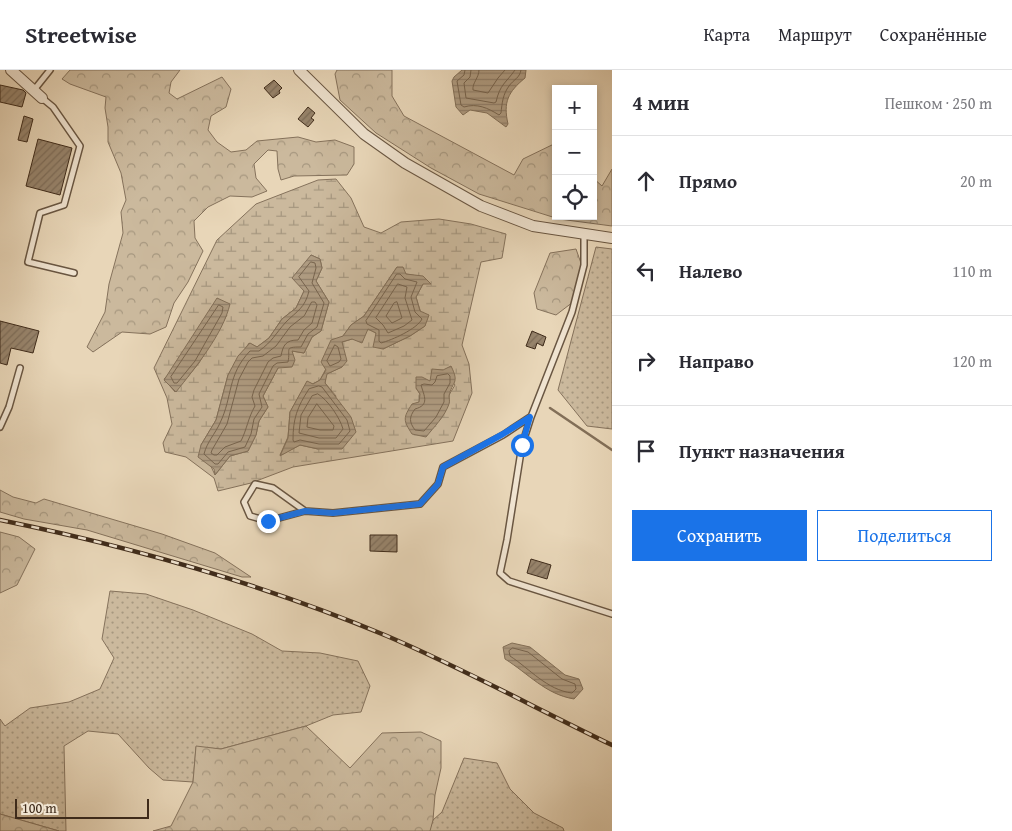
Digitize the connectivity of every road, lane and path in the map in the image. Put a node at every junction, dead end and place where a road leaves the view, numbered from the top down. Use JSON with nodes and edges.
{"nodes":[{"id":1,"x":11,"y":70,"type":"edge"},
{"id":2,"x":50,"y":70,"type":"edge"},
{"id":3,"x":299,"y":70,"type":"edge"},
{"id":4,"x":33,"y":90,"type":"junction"},
{"id":5,"x":42,"y":98,"type":"joint"},
{"id":6,"x":584,"y":234,"type":"junction"},
{"id":7,"x":612,"y":238,"type":"edge"},
{"id":8,"x":74,"y":273,"type":"dead end"},
{"id":9,"x":20,"y":368,"type":"dead end"},
{"id":10,"x":530,"y":417,"type":"junction"},
{"id":11,"x":0,"y":426,"type":"edge"},
{"id":12,"x":305,"y":511,"type":"junction"},
{"id":13,"x":612,"y":614,"type":"edge"}],
"edges":[{"from":1,"to":4,"type":"street"},
{"from":2,"to":4,"type":"lane"},
{"from":3,"to":6,"type":"street"},
{"from":4,"to":5,"type":"street"},
{"from":5,"to":8,"type":"lane"},
{"from":6,"to":7,"type":"street"},
{"from":6,"to":10,"type":"lane"},
{"from":9,"to":11,"type":"lane"},
{"from":10,"to":12,"type":"lane"},
{"from":10,"to":13,"type":"lane"},
{"from":12,"to":12,"type":"lane"}]}
